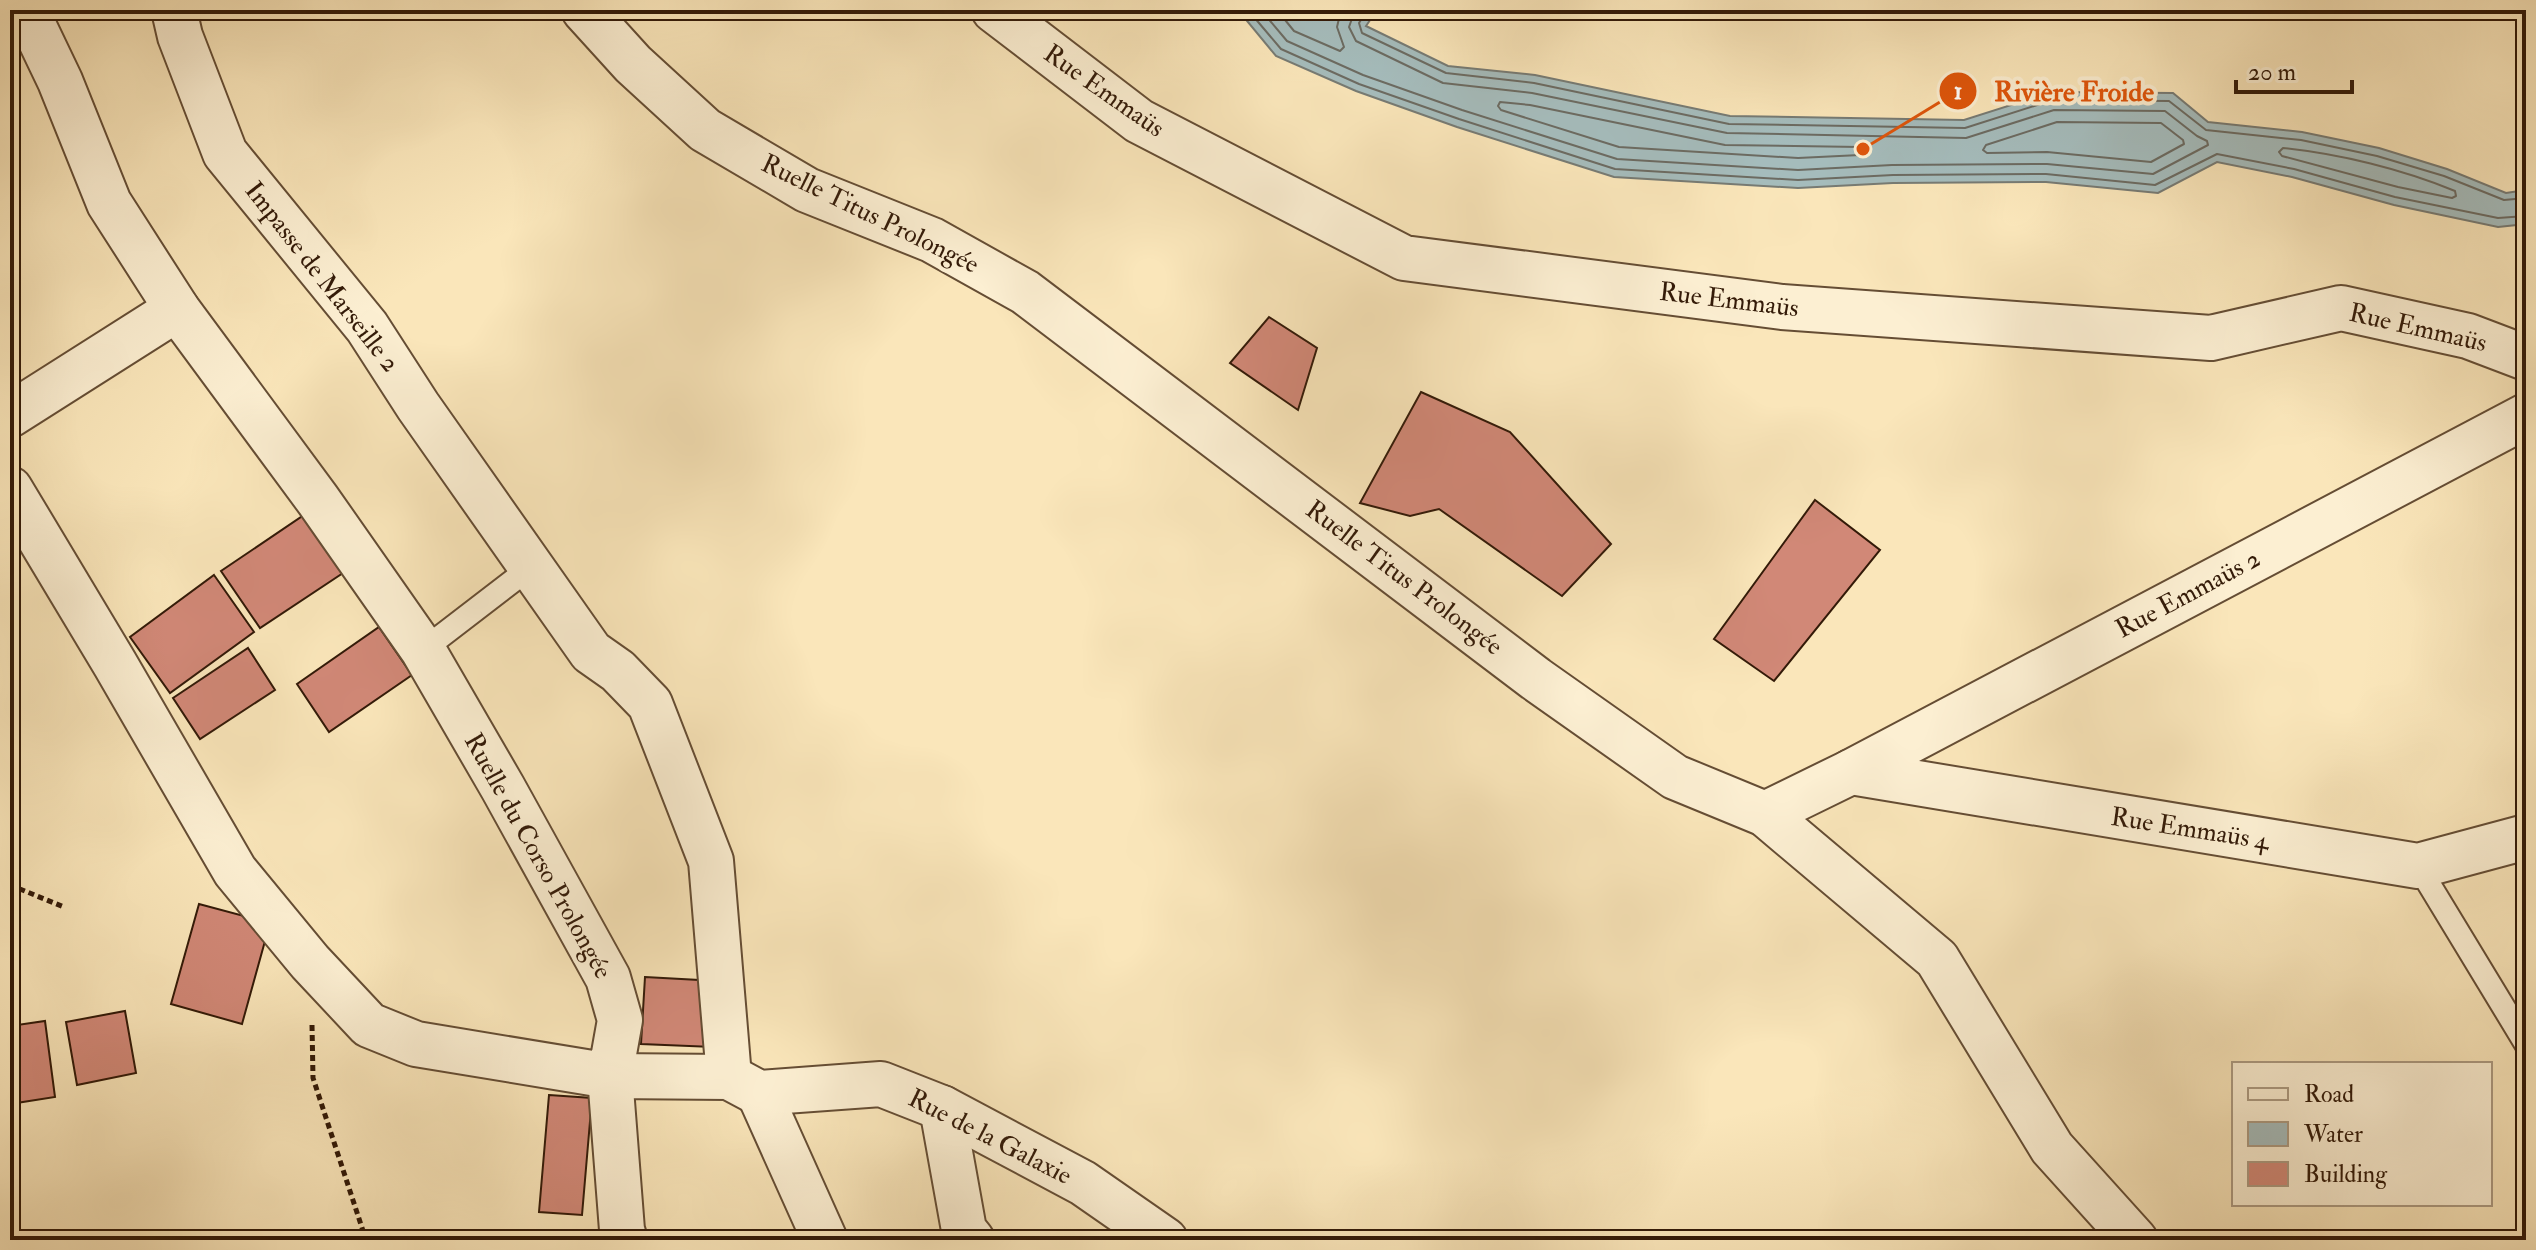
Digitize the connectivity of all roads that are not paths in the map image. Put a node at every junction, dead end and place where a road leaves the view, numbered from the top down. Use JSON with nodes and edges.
{"nodes":[{"id":1,"x":26,"y":10,"type":"edge"},
{"id":2,"x":174,"y":10,"type":"edge"},
{"id":3,"x":584,"y":10,"type":"edge"},
{"id":4,"x":994,"y":10,"type":"edge"},
{"id":5,"x":177,"y":309,"type":"junction"},
{"id":6,"x":2526,"y":358,"type":"edge"},
{"id":7,"x":10,"y":415,"type":"edge"},
{"id":8,"x":2526,"y":416,"type":"edge"},
{"id":9,"x":10,"y":489,"type":"edge"},
{"id":10,"x":531,"y":567,"type":"junction"},
{"id":11,"x":423,"y":650,"type":"junction"},
{"id":12,"x":1851,"y":772,"type":"junction"},
{"id":13,"x":1765,"y":814,"type":"junction"},
{"id":14,"x":2526,"y":837,"type":"edge"},
{"id":15,"x":2418,"y":866,"type":"junction"},
{"id":16,"x":2526,"y":1044,"type":"edge"},
{"id":17,"x":610,"y":1076,"type":"junction"},
{"id":18,"x":744,"y":1085,"type":"junction"},
{"id":19,"x":942,"y":1108,"type":"junction"},
{"id":20,"x":625,"y":1240,"type":"edge"},
{"id":21,"x":825,"y":1240,"type":"edge"},
{"id":22,"x":972,"y":1240,"type":"edge"},
{"id":23,"x":1165,"y":1240,"type":"edge"},
{"id":24,"x":2135,"y":1240,"type":"edge"}],
"edges":[{"from":1,"to":5,"type":"street","name":"Ruelle du Corso Prolongée"},
{"from":2,"to":10,"type":"street","name":"Impasse de Marseille 2"},
{"from":3,"to":13,"type":"street","name":"Ruelle Titus Prolongée"},
{"from":4,"to":6,"type":"street","name":"Rue Emmaüs"},
{"from":5,"to":7,"type":"street"},
{"from":5,"to":11,"type":"street","name":"Ruelle du Corso Prolongée"},
{"from":8,"to":12,"type":"street","name":"Rue Emmaüs 2"},
{"from":9,"to":17,"type":"street"},
{"from":10,"to":11,"type":"lane"},
{"from":10,"to":18,"type":"street","name":"Impasse de Marseille 2"},
{"from":11,"to":17,"type":"street","name":"Ruelle du Corso Prolongée"},
{"from":12,"to":13,"type":"street","name":"Rue Emmaüs 2"},
{"from":12,"to":15,"type":"street","name":"Rue Emmaüs 4"},
{"from":13,"to":24,"type":"street","name":"Ruelle Titus Prolongée"},
{"from":14,"to":15,"type":"street","name":"Rue Emmaüs 4"},
{"from":15,"to":16,"type":"lane"},
{"from":17,"to":18,"type":"street","name":"Rue de la Galaxie"},
{"from":17,"to":20,"type":"street","name":"Ruelle du Corso Prolongée"},
{"from":18,"to":19,"type":"street","name":"Rue de la Galaxie"},
{"from":18,"to":21,"type":"street","name":"Impasse de Marseille 2"},
{"from":19,"to":22,"type":"street"},
{"from":19,"to":23,"type":"street","name":"Rue de la Galaxie"}]}
